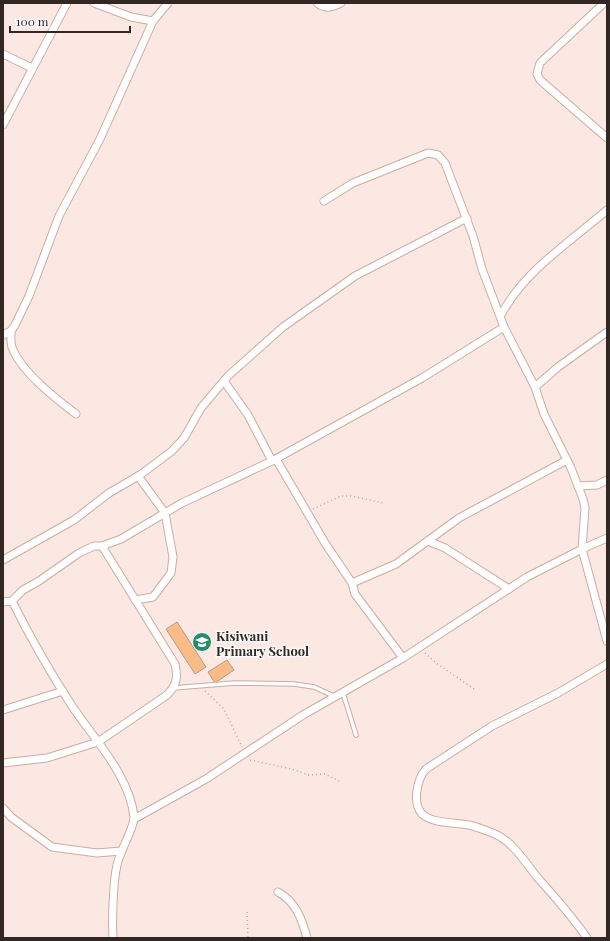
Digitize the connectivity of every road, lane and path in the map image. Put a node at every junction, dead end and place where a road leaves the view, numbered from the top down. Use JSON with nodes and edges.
{"nodes":[{"id":1,"x":67,"y":3,"type":"edge"},
{"id":2,"x":94,"y":3,"type":"edge"},
{"id":3,"x":168,"y":3,"type":"edge"},
{"id":4,"x":317,"y":3,"type":"edge"},
{"id":5,"x":341,"y":3,"type":"edge"},
{"id":6,"x":604,"y":3,"type":"edge"},
{"id":7,"x":153,"y":21,"type":"junction"},
{"id":8,"x":3,"y":54,"type":"edge"},
{"id":9,"x":32,"y":68,"type":"junction"},
{"id":10,"x":3,"y":125,"type":"edge"},
{"id":11,"x":607,"y":138,"type":"edge"},
{"id":12,"x":324,"y":201,"type":"dead end"},
{"id":13,"x":607,"y":210,"type":"edge"},
{"id":14,"x":467,"y":218,"type":"junction"},
{"id":15,"x":501,"y":315,"type":"junction"},
{"id":16,"x":504,"y":327,"type":"junction"},
{"id":17,"x":11,"y":331,"type":"junction"},
{"id":18,"x":607,"y":332,"type":"edge"},
{"id":19,"x":3,"y":335,"type":"edge"},
{"id":20,"x":224,"y":381,"type":"junction"},
{"id":21,"x":535,"y":387,"type":"junction"},
{"id":22,"x":76,"y":414,"type":"dead end"},
{"id":23,"x":274,"y":460,"type":"junction"},
{"id":24,"x":567,"y":460,"type":"junction"},
{"id":25,"x":138,"y":476,"type":"junction"},
{"id":26,"x":607,"y":480,"type":"edge"},
{"id":27,"x":578,"y":486,"type":"junction"},
{"id":28,"x":384,"y":503,"type":"dead end"},
{"id":29,"x":308,"y":512,"type":"junction"},
{"id":30,"x":164,"y":514,"type":"junction"},
{"id":31,"x":607,"y":538,"type":"edge"},
{"id":32,"x":428,"y":541,"type":"junction"},
{"id":33,"x":102,"y":546,"type":"junction"},
{"id":34,"x":582,"y":549,"type":"junction"},
{"id":35,"x":3,"y":560,"type":"edge"},
{"id":36,"x":352,"y":583,"type":"junction"},
{"id":37,"x":509,"y":589,"type":"junction"},
{"id":38,"x":136,"y":600,"type":"junction"},
{"id":39,"x":12,"y":601,"type":"junction"},
{"id":40,"x":3,"y":602,"type":"edge"},
{"id":41,"x":607,"y":641,"type":"edge"},
{"id":42,"x":419,"y":647,"type":"junction"},
{"id":43,"x":403,"y":658,"type":"junction"},
{"id":44,"x":607,"y":664,"type":"edge"},
{"id":45,"x":201,"y":685,"type":"junction"},
{"id":46,"x":174,"y":688,"type":"junction"},
{"id":47,"x":474,"y":689,"type":"dead end"},
{"id":48,"x":63,"y":691,"type":"junction"},
{"id":49,"x":343,"y":693,"type":"junction"},
{"id":50,"x":336,"y":697,"type":"junction"},
{"id":51,"x":3,"y":710,"type":"edge"},
{"id":52,"x":356,"y":735,"type":"dead end"},
{"id":53,"x":98,"y":742,"type":"junction"},
{"id":54,"x":244,"y":755,"type":"junction"},
{"id":55,"x":3,"y":762,"type":"edge"},
{"id":56,"x":339,"y":781,"type":"dead end"},
{"id":57,"x":3,"y":808,"type":"edge"},
{"id":58,"x":134,"y":819,"type":"junction"},
{"id":59,"x":121,"y":851,"type":"junction"},
{"id":60,"x":278,"y":892,"type":"dead end"},
{"id":61,"x":247,"y":912,"type":"dead end"},
{"id":62,"x":114,"y":938,"type":"edge"},
{"id":63,"x":248,"y":938,"type":"edge"},
{"id":64,"x":307,"y":938,"type":"edge"},
{"id":65,"x":587,"y":938,"type":"edge"}],
"edges":[{"from":1,"to":9,"type":"street"},
{"from":2,"to":7,"type":"street"},
{"from":3,"to":7,"type":"street"},
{"from":4,"to":5,"type":"street"},
{"from":6,"to":11,"type":"street"},
{"from":7,"to":17,"type":"street"},
{"from":8,"to":9,"type":"street"},
{"from":9,"to":10,"type":"street"},
{"from":12,"to":14,"type":"street"},
{"from":13,"to":15,"type":"street"},
{"from":14,"to":15,"type":"street"},
{"from":14,"to":20,"type":"street"},
{"from":15,"to":16,"type":"street"},
{"from":16,"to":21,"type":"street"},
{"from":16,"to":23,"type":"street"},
{"from":17,"to":19,"type":"street"},
{"from":17,"to":22,"type":"street"},
{"from":18,"to":21,"type":"street"},
{"from":20,"to":23,"type":"street"},
{"from":20,"to":25,"type":"street"},
{"from":21,"to":24,"type":"street"},
{"from":23,"to":29,"type":"street"},
{"from":23,"to":30,"type":"street"},
{"from":24,"to":27,"type":"street"},
{"from":24,"to":32,"type":"street"},
{"from":25,"to":30,"type":"street"},
{"from":25,"to":35,"type":"street"},
{"from":26,"to":27,"type":"street"},
{"from":27,"to":34,"type":"street"},
{"from":28,"to":29,"type":"path"},
{"from":29,"to":36,"type":"street"},
{"from":30,"to":33,"type":"street"},
{"from":30,"to":38,"type":"street"},
{"from":31,"to":34,"type":"street"},
{"from":32,"to":36,"type":"street"},
{"from":32,"to":37,"type":"street"},
{"from":33,"to":38,"type":"street"},
{"from":33,"to":39,"type":"street"},
{"from":34,"to":37,"type":"street"},
{"from":34,"to":41,"type":"street"},
{"from":36,"to":43,"type":"street"},
{"from":37,"to":42,"type":"street"},
{"from":38,"to":46,"type":"street"},
{"from":39,"to":40,"type":"street"},
{"from":39,"to":48,"type":"street"},
{"from":42,"to":43,"type":"street"},
{"from":42,"to":47,"type":"path"},
{"from":43,"to":49,"type":"street"},
{"from":44,"to":65,"type":"street"},
{"from":45,"to":46,"type":"lane"},
{"from":45,"to":50,"type":"lane"},
{"from":45,"to":54,"type":"path"},
{"from":46,"to":53,"type":"street"},
{"from":48,"to":51,"type":"street"},
{"from":48,"to":53,"type":"street"},
{"from":49,"to":50,"type":"street"},
{"from":49,"to":52,"type":"lane"},
{"from":50,"to":54,"type":"street"},
{"from":53,"to":55,"type":"street"},
{"from":53,"to":58,"type":"street"},
{"from":54,"to":56,"type":"path"},
{"from":54,"to":58,"type":"street"},
{"from":57,"to":59,"type":"street"},
{"from":58,"to":59,"type":"street"},
{"from":59,"to":62,"type":"street"},
{"from":60,"to":64,"type":"street"},
{"from":61,"to":63,"type":"path"}]}
